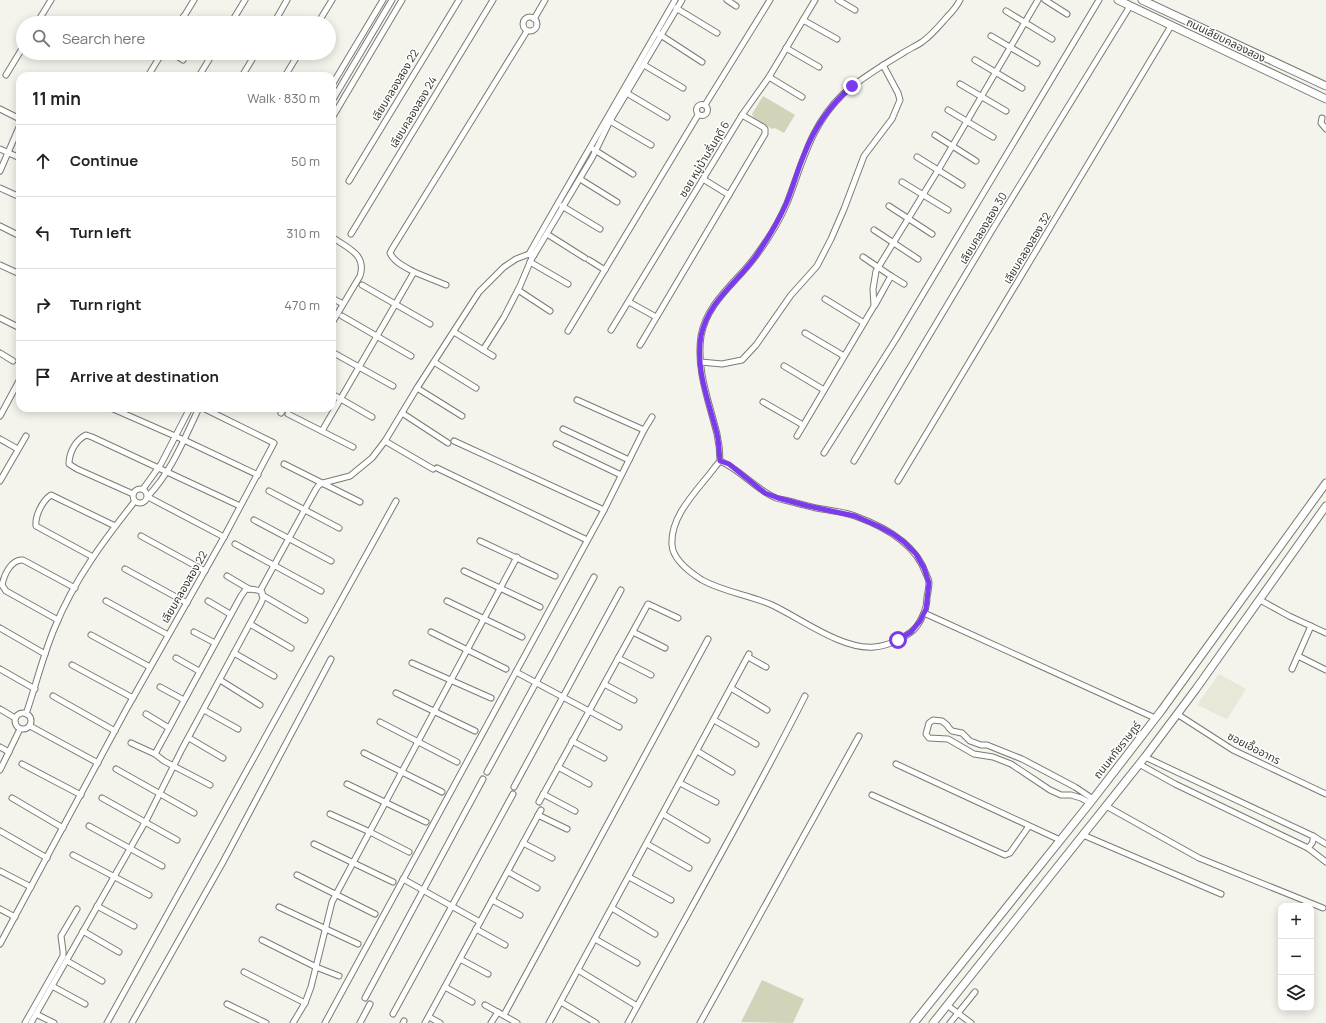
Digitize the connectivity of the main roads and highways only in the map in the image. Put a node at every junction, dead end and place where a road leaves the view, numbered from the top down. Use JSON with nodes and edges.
{"nodes":[{"id":1,"x":1118,"y":0,"type":"edge"},
{"id":2,"x":1142,"y":0,"type":"edge"},
{"id":3,"x":1270,"y":59,"type":"junction"},
{"id":4,"x":1265,"y":71,"type":"junction"},
{"id":5,"x":1326,"y":86,"type":"edge"},
{"id":6,"x":1326,"y":99,"type":"edge"},
{"id":7,"x":1326,"y":483,"type":"edge"},
{"id":8,"x":1326,"y":506,"type":"edge"},
{"id":9,"x":914,"y":1023,"type":"edge"},
{"id":10,"x":933,"y":1023,"type":"edge"}],
"edges":[{"from":1,"to":4,"type":"main road","name":"ถนนเลียบคลองสอง"},
{"from":2,"to":3,"type":"main road","name":"ถนนเลียบคลองสอง"},
{"from":3,"to":4,"type":"main road"},
{"from":3,"to":5,"type":"main road","name":"ถนนเลียบคลองสอง"},
{"from":4,"to":6,"type":"main road","name":"ถนนเลียบคลองสอง"},
{"from":7,"to":9,"type":"main road","name":"ถนนหทัยราษฎร์"},
{"from":8,"to":10,"type":"main road"}]}
